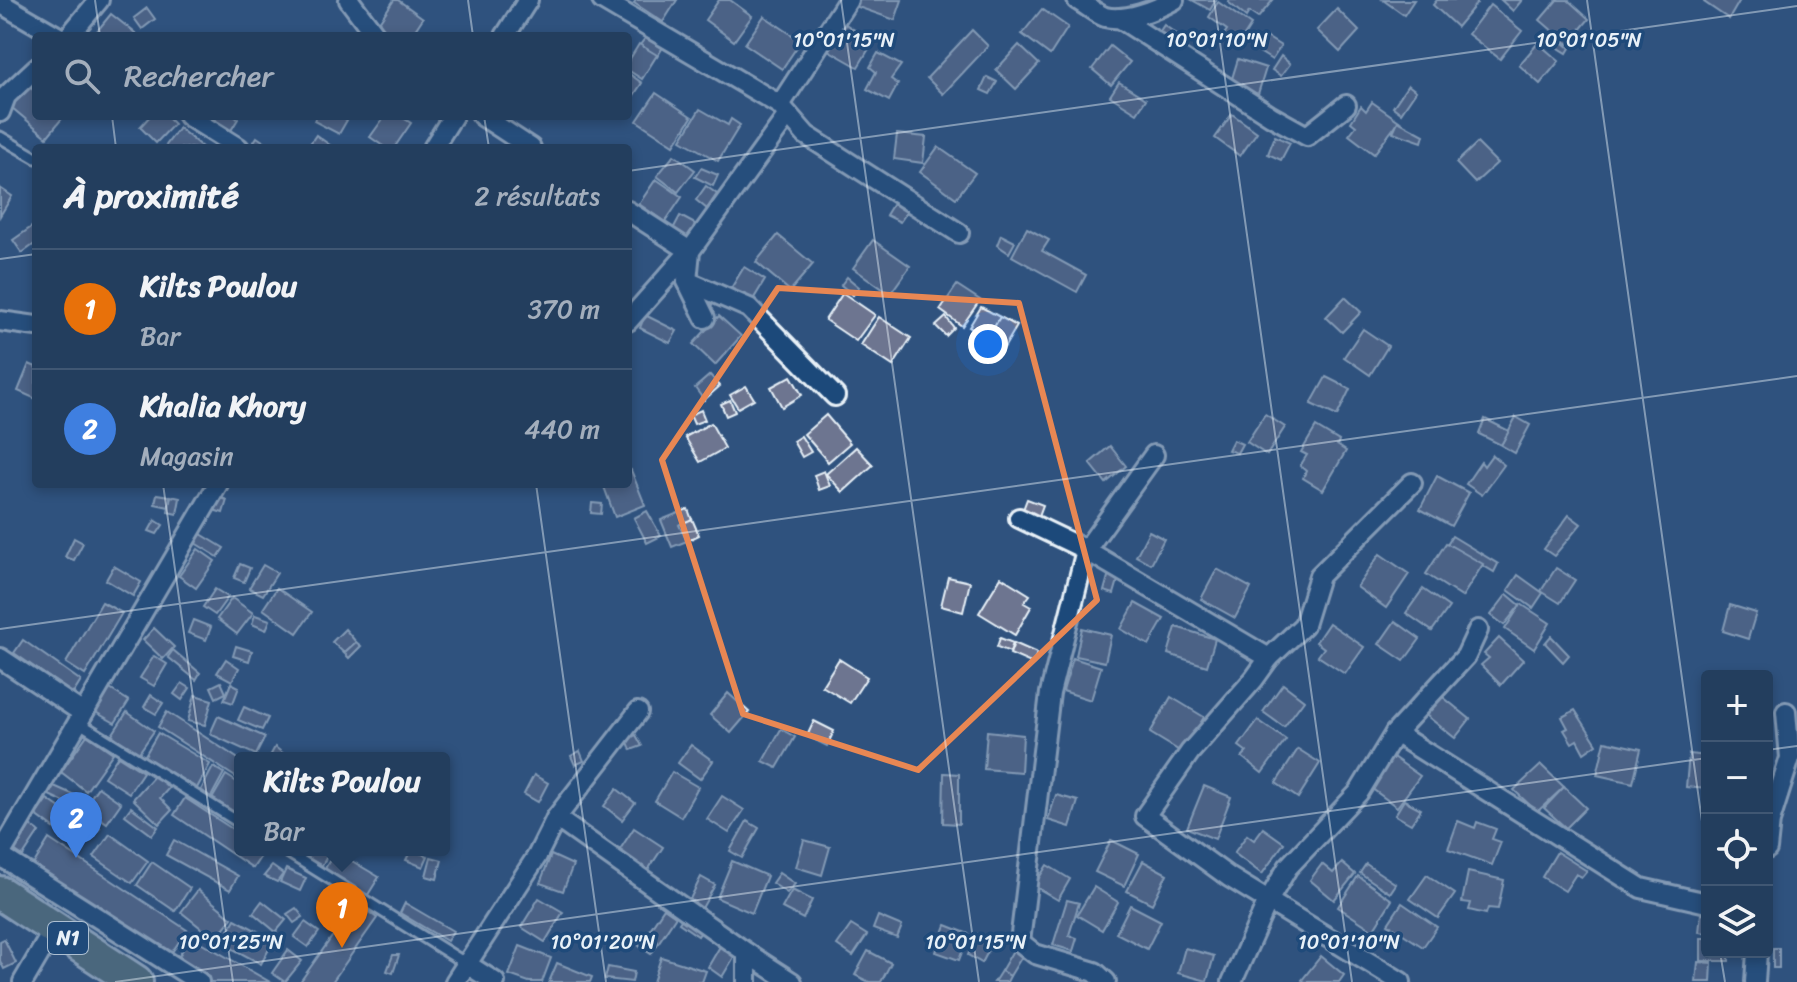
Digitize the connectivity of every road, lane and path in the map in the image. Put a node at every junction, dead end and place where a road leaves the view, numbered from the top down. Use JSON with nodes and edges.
{"nodes":[{"id":1,"x":99,"y":0,"type":"edge"},
{"id":2,"x":349,"y":0,"type":"edge"},
{"id":3,"x":528,"y":0,"type":"edge"},
{"id":4,"x":602,"y":0,"type":"edge"},
{"id":5,"x":848,"y":0,"type":"edge"},
{"id":6,"x":1077,"y":0,"type":"edge"},
{"id":7,"x":1174,"y":0,"type":"edge"},
{"id":8,"x":0,"y":3,"type":"edge"},
{"id":9,"x":1119,"y":18,"type":"junction"},
{"id":10,"x":50,"y":32,"type":"edge"},
{"id":11,"x":72,"y":32,"type":"edge"},
{"id":12,"x":373,"y":32,"type":"edge"},
{"id":13,"x":508,"y":32,"type":"edge"},
{"id":14,"x":32,"y":72,"type":"edge"},
{"id":15,"x":1346,"y":105,"type":"dead end"},
{"id":16,"x":784,"y":110,"type":"junction"},
{"id":17,"x":0,"y":112,"type":"edge"},
{"id":18,"x":194,"y":120,"type":"edge"},
{"id":19,"x":450,"y":120,"type":"edge"},
{"id":20,"x":488,"y":120,"type":"edge"},
{"id":21,"x":0,"y":137,"type":"edge"},
{"id":22,"x":233,"y":144,"type":"edge"},
{"id":23,"x":436,"y":144,"type":"edge"},
{"id":24,"x":525,"y":144,"type":"edge"},
{"id":25,"x":32,"y":156,"type":"edge"},
{"id":26,"x":632,"y":214,"type":"edge"},
{"id":27,"x":959,"y":233,"type":"dead end"},
{"id":28,"x":690,"y":251,"type":"junction"},
{"id":29,"x":687,"y":281,"type":"junction"},
{"id":30,"x":632,"y":316,"type":"edge"},
{"id":31,"x":705,"y":318,"type":"dead end"},
{"id":32,"x":0,"y":321,"type":"edge"},
{"id":33,"x":32,"y":325,"type":"edge"},
{"id":34,"x":835,"y":396,"type":"dead end"},
{"id":35,"x":1154,"y":455,"type":"dead end"},
{"id":36,"x":1412,"y":483,"type":"dead end"},
{"id":37,"x":216,"y":488,"type":"edge"},
{"id":38,"x":1019,"y":518,"type":"dead end"},
{"id":39,"x":1086,"y":550,"type":"junction"},
{"id":40,"x":1478,"y":630,"type":"dead end"},
{"id":41,"x":0,"y":658,"type":"edge"},
{"id":42,"x":1269,"y":658,"type":"junction"},
{"id":43,"x":638,"y":712,"type":"dead end"},
{"id":44,"x":1786,"y":712,"type":"dead end"},
{"id":45,"x":81,"y":718,"type":"junction"},
{"id":46,"x":1395,"y":733,"type":"junction"},
{"id":47,"x":1772,"y":814,"type":"edge"},
{"id":48,"x":556,"y":818,"type":"junction"},
{"id":49,"x":234,"y":819,"type":"edge"},
{"id":50,"x":0,"y":856,"type":"edge"},
{"id":51,"x":294,"y":856,"type":"edge"},
{"id":52,"x":0,"y":893,"type":"edge"},
{"id":53,"x":1268,"y":901,"type":"junction"},
{"id":54,"x":1701,"y":902,"type":"edge"},
{"id":55,"x":54,"y":929,"type":"junction"},
{"id":56,"x":747,"y":953,"type":"junction"},
{"id":57,"x":1757,"y":958,"type":"edge"},
{"id":58,"x":465,"y":963,"type":"junction"},
{"id":59,"x":23,"y":982,"type":"edge"},
{"id":60,"x":136,"y":982,"type":"edge"},
{"id":61,"x":199,"y":982,"type":"edge"},
{"id":62,"x":455,"y":982,"type":"edge"},
{"id":63,"x":495,"y":982,"type":"edge"},
{"id":64,"x":747,"y":982,"type":"edge"},
{"id":65,"x":792,"y":982,"type":"edge"},
{"id":66,"x":1106,"y":982,"type":"edge"},
{"id":67,"x":1232,"y":982,"type":"edge"},
{"id":68,"x":1401,"y":982,"type":"edge"},
{"id":69,"x":1755,"y":982,"type":"edge"}],
"edges":[{"from":1,"to":11,"type":"street"},
{"from":2,"to":12,"type":"street"},
{"from":3,"to":13,"type":"street"},
{"from":4,"to":16,"type":"street"},
{"from":5,"to":16,"type":"street"},
{"from":6,"to":9,"type":"street"},
{"from":7,"to":9,"type":"street"},
{"from":8,"to":10,"type":"street"},
{"from":9,"to":15,"type":"street"},
{"from":14,"to":17,"type":"street"},
{"from":16,"to":27,"type":"street"},
{"from":16,"to":28,"type":"street"},
{"from":18,"to":22,"type":"street"},
{"from":19,"to":23,"type":"street"},
{"from":20,"to":24,"type":"street"},
{"from":21,"to":25,"type":"lane"},
{"from":26,"to":28,"type":"street"},
{"from":28,"to":29,"type":"street"},
{"from":28,"to":30,"type":"street"},
{"from":29,"to":31,"type":"street"},
{"from":29,"to":34,"type":"street"},
{"from":32,"to":33,"type":"street"},
{"from":35,"to":39,"type":"street"},
{"from":36,"to":42,"type":"street"},
{"from":37,"to":45,"type":"street"},
{"from":38,"to":39,"type":"street"},
{"from":39,"to":42,"type":"street"},
{"from":39,"to":66,"type":"street"},
{"from":40,"to":46,"type":"street"},
{"from":41,"to":45,"type":"street"},
{"from":42,"to":53,"type":"street"},
{"from":43,"to":48,"type":"street"},
{"from":44,"to":47,"type":"street"},
{"from":45,"to":49,"type":"lane"},
{"from":45,"to":50,"type":"street"},
{"from":46,"to":53,"type":"street"},
{"from":46,"to":54,"type":"street"},
{"from":48,"to":56,"type":"street"},
{"from":48,"to":58,"type":"street"},
{"from":50,"to":61,"type":"street"},
{"from":51,"to":58,"type":"lane"},
{"from":52,"to":55,"type":"highway","number":"N1"},
{"from":53,"to":67,"type":"street"},
{"from":53,"to":68,"type":"street"},
{"from":55,"to":59,"type":"street"},
{"from":55,"to":60,"type":"highway","number":"N1"},
{"from":56,"to":64,"type":"street"},
{"from":56,"to":65,"type":"street"},
{"from":57,"to":69,"type":"street"},
{"from":58,"to":62,"type":"street"},
{"from":58,"to":63,"type":"street"}]}
